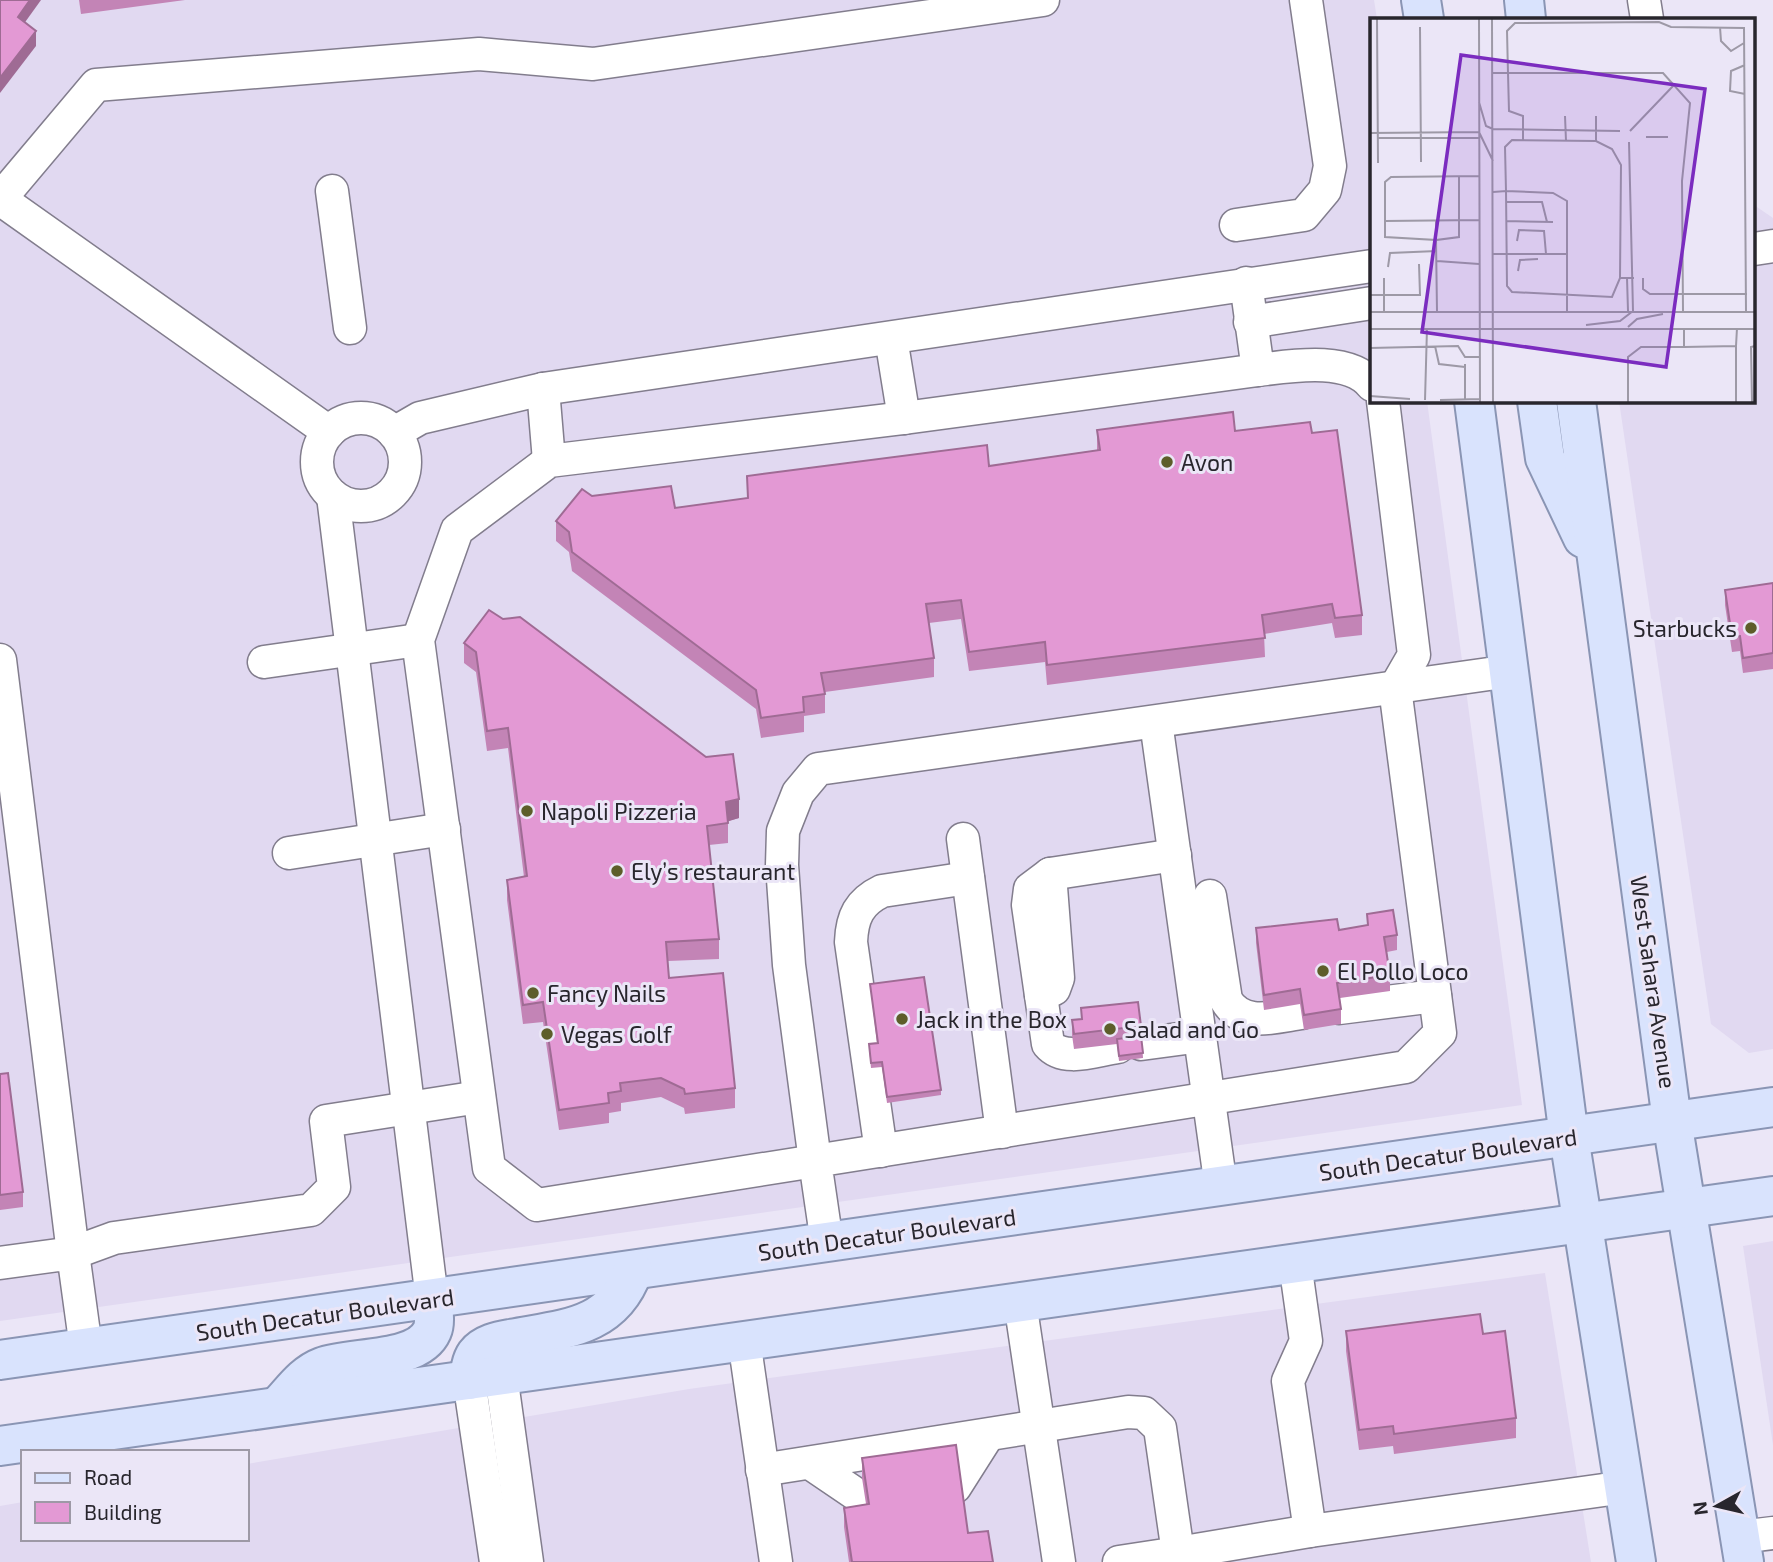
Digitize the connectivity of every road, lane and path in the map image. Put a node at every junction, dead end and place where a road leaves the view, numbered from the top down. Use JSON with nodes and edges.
{"nodes":[{"id":1,"x":1044,"y":0,"type":"edge"},
{"id":2,"x":1306,"y":0,"type":"edge"},
{"id":3,"x":1421,"y":0,"type":"edge"},
{"id":4,"x":1524,"y":0,"type":"edge"},
{"id":5,"x":1644,"y":0,"type":"edge"},
{"id":6,"x":1424,"y":18,"type":"edge"},
{"id":7,"x":1526,"y":18,"type":"edge"},
{"id":8,"x":1647,"y":18,"type":"edge"},
{"id":9,"x":332,"y":191,"type":"dead end"},
{"id":10,"x":0,"y":199,"type":"edge"},
{"id":11,"x":1236,"y":225,"type":"dead end"},
{"id":12,"x":1370,"y":266,"type":"edge"},
{"id":13,"x":1245,"y":283,"type":"junction"},
{"id":14,"x":1370,"y":303,"type":"edge"},
{"id":15,"x":1250,"y":322,"type":"junction"},
{"id":16,"x":350,"y":328,"type":"dead end"},
{"id":17,"x":891,"y":338,"type":"junction"},
{"id":18,"x":1258,"y":370,"type":"junction"},
{"id":19,"x":1370,"y":383,"type":"edge"},
{"id":20,"x":543,"y":389,"type":"junction"},
{"id":21,"x":1383,"y":402,"type":"edge"},
{"id":22,"x":1474,"y":402,"type":"edge"},
{"id":23,"x":1536,"y":402,"type":"edge"},
{"id":24,"x":1576,"y":402,"type":"edge"},
{"id":25,"x":904,"y":418,"type":"junction"},
{"id":26,"x":329,"y":432,"type":"junction"},
{"id":27,"x":394,"y":433,"type":"junction"},
{"id":28,"x":549,"y":461,"type":"junction"},
{"id":29,"x":333,"y":496,"type":"junction"},
{"id":30,"x":1598,"y":568,"type":"junction"},
{"id":31,"x":418,"y":640,"type":"junction"},
{"id":32,"x":351,"y":649,"type":"junction"},
{"id":33,"x":0,"y":660,"type":"edge"},
{"id":34,"x":264,"y":662,"type":"dead end"},
{"id":35,"x":1510,"y":671,"type":"junction"},
{"id":36,"x":1395,"y":688,"type":"junction"},
{"id":37,"x":1156,"y":722,"type":"junction"},
{"id":38,"x":444,"y":829,"type":"junction"},
{"id":39,"x":963,"y":839,"type":"dead end"},
{"id":40,"x":375,"y":841,"type":"junction"},
{"id":41,"x":289,"y":853,"type":"dead end"},
{"id":42,"x":1175,"y":855,"type":"junction"},
{"id":43,"x":968,"y":878,"type":"junction"},
{"id":44,"x":1210,"y":896,"type":"dead end"},
{"id":45,"x":1435,"y":996,"type":"junction"},
{"id":46,"x":1339,"y":1008,"type":"edge"},
{"id":47,"x":1302,"y":1013,"type":"edge"},
{"id":48,"x":1200,"y":1036,"type":"junction"},
{"id":49,"x":480,"y":1097,"type":"junction"},
{"id":50,"x":1210,"y":1100,"type":"junction"},
{"id":51,"x":1773,"y":1107,"type":"edge"},
{"id":52,"x":408,"y":1109,"type":"junction"},
{"id":53,"x":1672,"y":1121,"type":"junction"},
{"id":54,"x":1002,"y":1132,"type":"junction"},
{"id":55,"x":1569,"y":1137,"type":"junction"},
{"id":56,"x":881,"y":1151,"type":"junction"},
{"id":57,"x":814,"y":1161,"type":"junction"},
{"id":58,"x":1221,"y":1187,"type":"junction"},
{"id":59,"x":1773,"y":1196,"type":"edge"},
{"id":60,"x":1686,"y":1209,"type":"junction"},
{"id":61,"x":1584,"y":1223,"type":"junction"},
{"id":62,"x":827,"y":1243,"type":"junction"},
{"id":63,"x":73,"y":1253,"type":"junction"},
{"id":64,"x":0,"y":1263,"type":"edge"},
{"id":65,"x":1295,"y":1264,"type":"junction"},
{"id":66,"x":633,"y":1271,"type":"junction"},
{"id":67,"x":432,"y":1299,"type":"junction"},
{"id":68,"x":1020,"y":1302,"type":"junction"},
{"id":69,"x":744,"y":1340,"type":"junction"},
{"id":70,"x":86,"y":1348,"type":"junction"},
{"id":71,"x":0,"y":1360,"type":"edge"},
{"id":72,"x":485,"y":1377,"type":"junction"},
{"id":73,"x":278,"y":1406,"type":"junction"},
{"id":74,"x":1040,"y":1427,"type":"junction"},
{"id":75,"x":988,"y":1435,"type":"junction"},
{"id":76,"x":0,"y":1446,"type":"edge"},
{"id":77,"x":810,"y":1463,"type":"junction"},
{"id":78,"x":762,"y":1469,"type":"junction"},
{"id":79,"x":955,"y":1487,"type":"edge"},
{"id":80,"x":1625,"y":1488,"type":"junction"},
{"id":81,"x":866,"y":1501,"type":"edge"},
{"id":82,"x":1310,"y":1531,"type":"junction"},
{"id":83,"x":1752,"y":1544,"type":"edge"},
{"id":84,"x":1253,"y":1551,"type":"edge"},
{"id":85,"x":1178,"y":1558,"type":"edge"},
{"id":86,"x":496,"y":1562,"type":"edge"},
{"id":87,"x":527,"y":1562,"type":"edge"},
{"id":88,"x":776,"y":1562,"type":"edge"},
{"id":89,"x":1059,"y":1562,"type":"edge"},
{"id":90,"x":1119,"y":1562,"type":"edge"},
{"id":91,"x":1636,"y":1562,"type":"edge"}],
"edges":[{"from":1,"to":10,"type":"lane"},
{"from":2,"to":11,"type":"lane"},
{"from":3,"to":6,"type":"main road"},
{"from":4,"to":7,"type":"main road"},
{"from":5,"to":8,"type":"lane"},
{"from":9,"to":16,"type":"lane"},
{"from":10,"to":26,"type":"lane"},
{"from":12,"to":13,"type":"lane"},
{"from":13,"to":15,"type":"lane"},
{"from":13,"to":17,"type":"lane"},
{"from":14,"to":15,"type":"lane"},
{"from":15,"to":18,"type":"lane"},
{"from":17,"to":20,"type":"lane"},
{"from":17,"to":25,"type":"lane"},
{"from":18,"to":19,"type":"lane"},
{"from":18,"to":25,"type":"lane"},
{"from":20,"to":27,"type":"lane"},
{"from":20,"to":28,"type":"lane"},
{"from":21,"to":36,"type":"lane"},
{"from":22,"to":35,"type":"main road"},
{"from":23,"to":30,"type":"main road"},
{"from":24,"to":30,"type":"main road","name":"West Sahara Avenue"},
{"from":25,"to":28,"type":"lane"},
{"from":26,"to":27,"type":"lane"},
{"from":26,"to":29,"type":"lane"},
{"from":27,"to":29,"type":"lane"},
{"from":28,"to":31,"type":"lane"},
{"from":29,"to":32,"type":"lane"},
{"from":30,"to":53,"type":"main road","name":"West Sahara Avenue"},
{"from":31,"to":32,"type":"lane"},
{"from":31,"to":38,"type":"lane"},
{"from":32,"to":34,"type":"lane"},
{"from":32,"to":40,"type":"lane"},
{"from":33,"to":63,"type":"lane"},
{"from":35,"to":36,"type":"lane"},
{"from":35,"to":55,"type":"main road"},
{"from":36,"to":37,"type":"lane"},
{"from":36,"to":45,"type":"lane"},
{"from":37,"to":42,"type":"lane"},
{"from":37,"to":57,"type":"lane"},
{"from":38,"to":40,"type":"lane"},
{"from":38,"to":49,"type":"lane"},
{"from":39,"to":43,"type":"lane"},
{"from":40,"to":41,"type":"lane"},
{"from":40,"to":52,"type":"lane"},
{"from":42,"to":48,"type":"lane"},
{"from":42,"to":48,"type":"lane"},
{"from":43,"to":54,"type":"lane"},
{"from":43,"to":56,"type":"lane"},
{"from":44,"to":47,"type":"lane"},
{"from":45,"to":46,"type":"lane"},
{"from":45,"to":50,"type":"lane"},
{"from":48,"to":50,"type":"lane"},
{"from":49,"to":52,"type":"lane"},
{"from":49,"to":57,"type":"lane"},
{"from":50,"to":54,"type":"lane"},
{"from":50,"to":58,"type":"lane"},
{"from":51,"to":53,"type":"main road","name":"South Decatur Boulevard"},
{"from":52,"to":63,"type":"lane"},
{"from":52,"to":67,"type":"lane"},
{"from":53,"to":55,"type":"main road","name":"South Decatur Boulevard"},
{"from":53,"to":60,"type":"main road","name":"West Sahara Avenue"},
{"from":54,"to":56,"type":"lane"},
{"from":55,"to":58,"type":"main road","name":"South Decatur Boulevard"},
{"from":55,"to":61,"type":"main road"},
{"from":56,"to":57,"type":"lane"},
{"from":57,"to":62,"type":"lane"},
{"from":58,"to":62,"type":"main road","name":"South Decatur Boulevard"},
{"from":59,"to":60,"type":"main road"},
{"from":60,"to":61,"type":"main road"},
{"from":60,"to":83,"type":"main road","name":"West Sahara Avenue"},
{"from":61,"to":65,"type":"main road"},
{"from":61,"to":80,"type":"main road"},
{"from":62,"to":66,"type":"main road","name":"South Decatur Boulevard"},
{"from":63,"to":64,"type":"lane"},
{"from":63,"to":70,"type":"lane"},
{"from":65,"to":68,"type":"main road"},
{"from":65,"to":82,"type":"lane"},
{"from":66,"to":67,"type":"main road","name":"South Decatur Boulevard"},
{"from":66,"to":72,"type":"main road"},
{"from":67,"to":70,"type":"main road","name":"South Decatur Boulevard"},
{"from":67,"to":73,"type":"main road"},
{"from":68,"to":69,"type":"main road"},
{"from":68,"to":74,"type":"lane"},
{"from":69,"to":72,"type":"main road"},
{"from":69,"to":78,"type":"lane"},
{"from":70,"to":71,"type":"main road","name":"South Decatur Boulevard"},
{"from":72,"to":73,"type":"main road"},
{"from":72,"to":86,"type":"lane"},
{"from":72,"to":87,"type":"lane"},
{"from":73,"to":76,"type":"main road"},
{"from":74,"to":75,"type":"lane"},
{"from":74,"to":85,"type":"lane"},
{"from":74,"to":89,"type":"lane"},
{"from":75,"to":77,"type":"lane"},
{"from":75,"to":79,"type":"lane"},
{"from":77,"to":78,"type":"lane"},
{"from":77,"to":81,"type":"lane"},
{"from":78,"to":88,"type":"lane"},
{"from":80,"to":82,"type":"lane"},
{"from":80,"to":91,"type":"main road"},
{"from":82,"to":84,"type":"lane"},
{"from":84,"to":85,"type":"lane"},
{"from":85,"to":90,"type":"lane"}]}
